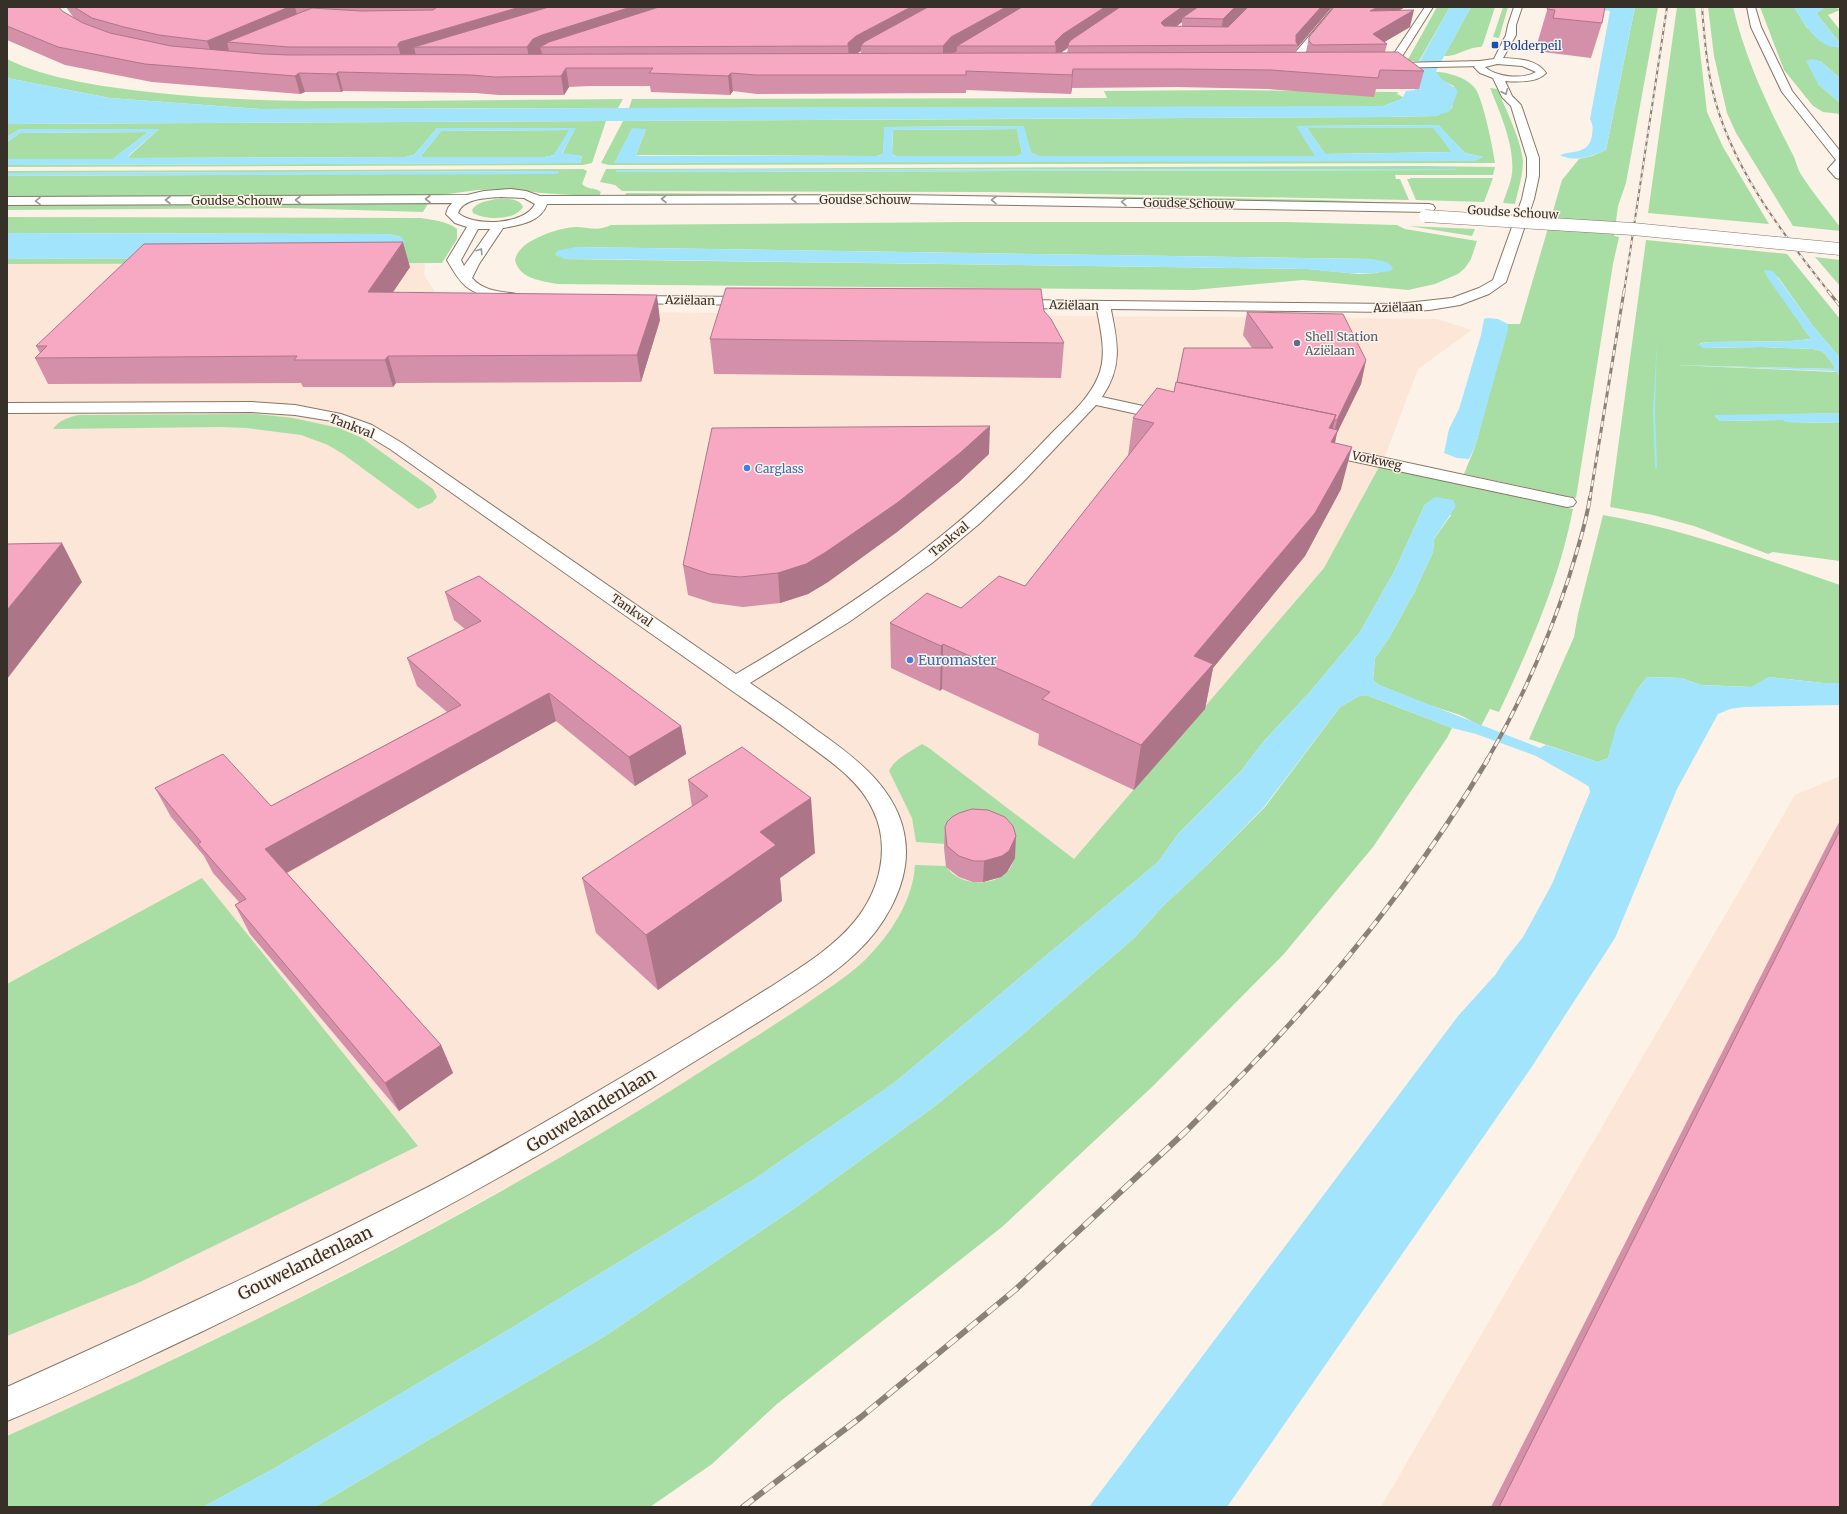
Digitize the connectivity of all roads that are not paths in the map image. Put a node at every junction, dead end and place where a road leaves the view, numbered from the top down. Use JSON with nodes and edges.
{"nodes":[{"id":1,"x":1339,"y":7,"type":"edge"},
{"id":2,"x":1429,"y":7,"type":"edge"},
{"id":3,"x":1518,"y":7,"type":"edge"},
{"id":4,"x":1751,"y":7,"type":"edge"},
{"id":5,"x":1511,"y":35,"type":"junction"},
{"id":6,"x":1497,"y":61,"type":"junction"},
{"id":7,"x":1522,"y":63,"type":"junction"},
{"id":8,"x":1378,"y":66,"type":"edge"},
{"id":9,"x":1394,"y":66,"type":"junction"},
{"id":10,"x":1291,"y":67,"type":"edge"},
{"id":11,"x":1480,"y":67,"type":"junction"},
{"id":12,"x":1497,"y":76,"type":"junction"},
{"id":13,"x":1520,"y":93,"type":"junction"},
{"id":14,"x":1840,"y":158,"type":"edge"},
{"id":15,"x":467,"y":199,"type":"junction"},
{"id":16,"x":7,"y":201,"type":"edge"},
{"id":17,"x":538,"y":206,"type":"junction"},
{"id":18,"x":298,"y":212,"type":"dead end"},
{"id":19,"x":1427,"y":212,"type":"junction"},
{"id":20,"x":22,"y":213,"type":"dead end"},
{"id":21,"x":452,"y":214,"type":"junction"},
{"id":22,"x":436,"y":215,"type":"dead end"},
{"id":23,"x":474,"y":225,"type":"junction"},
{"id":24,"x":498,"y":225,"type":"junction"},
{"id":25,"x":1840,"y":241,"type":"edge"},
{"id":26,"x":1840,"y":249,"type":"edge"},
{"id":27,"x":465,"y":279,"type":"junction"},
{"id":28,"x":527,"y":298,"type":"edge"},
{"id":29,"x":614,"y":300,"type":"edge"},
{"id":30,"x":764,"y":301,"type":"edge"},
{"id":31,"x":1001,"y":304,"type":"edge"},
{"id":32,"x":1102,"y":305,"type":"junction"},
{"id":33,"x":1092,"y":399,"type":"junction"},
{"id":34,"x":7,"y":408,"type":"edge"},
{"id":35,"x":1184,"y":420,"type":"edge"},
{"id":36,"x":1307,"y":447,"type":"edge"},
{"id":37,"x":1567,"y":502,"type":"dead end"},
{"id":38,"x":735,"y":683,"type":"junction"},
{"id":39,"x":7,"y":1404,"type":"edge"}],
"edges":[{"from":1,"to":10,"type":"street"},
{"from":2,"to":9,"type":"street"},
{"from":3,"to":5,"type":"street"},
{"from":4,"to":14,"type":"street"},
{"from":5,"to":6,"type":"street"},
{"from":5,"to":7,"type":"street"},
{"from":6,"to":7,"type":"street"},
{"from":6,"to":11,"type":"street"},
{"from":7,"to":13,"type":"street"},
{"from":8,"to":9,"type":"street"},
{"from":9,"to":11,"type":"street"},
{"from":11,"to":12,"type":"street"},
{"from":12,"to":13,"type":"street"},
{"from":12,"to":13,"type":"street","name":"Aziëlaan","one_way":true},
{"from":13,"to":32,"type":"street","name":"Aziëlaan"},
{"from":15,"to":16,"type":"street","name":"Goudse Schouw","one_way":true},
{"from":15,"to":17,"type":"street"},
{"from":15,"to":21,"type":"street"},
{"from":17,"to":19,"type":"street","name":"Goudse Schouw"},
{"from":17,"to":24,"type":"street"},
{"from":18,"to":20,"type":"street","name":"Goudse Schouw"},
{"from":19,"to":25,"type":"street","name":"Goudse Schouw"},
{"from":19,"to":26,"type":"street","name":"Goudse Schouw","bridge":true},
{"from":21,"to":22,"type":"street"},
{"from":21,"to":23,"type":"street"},
{"from":23,"to":24,"type":"street"},
{"from":23,"to":27,"type":"street"},
{"from":27,"to":24,"type":"street","one_way":true},
{"from":27,"to":28,"type":"street"},
{"from":29,"to":30,"type":"street","name":"Aziëlaan"},
{"from":31,"to":32,"type":"street","name":"Aziëlaan"},
{"from":32,"to":33,"type":"street","name":"Tankval"},
{"from":33,"to":35,"type":"street"},
{"from":33,"to":38,"type":"street","name":"Tankval"},
{"from":34,"to":38,"type":"street","name":"Tankval"},
{"from":36,"to":37,"type":"street","name":"Vorkweg"},
{"from":38,"to":39,"type":"street","name":"Gouwelandenlaan"}]}
